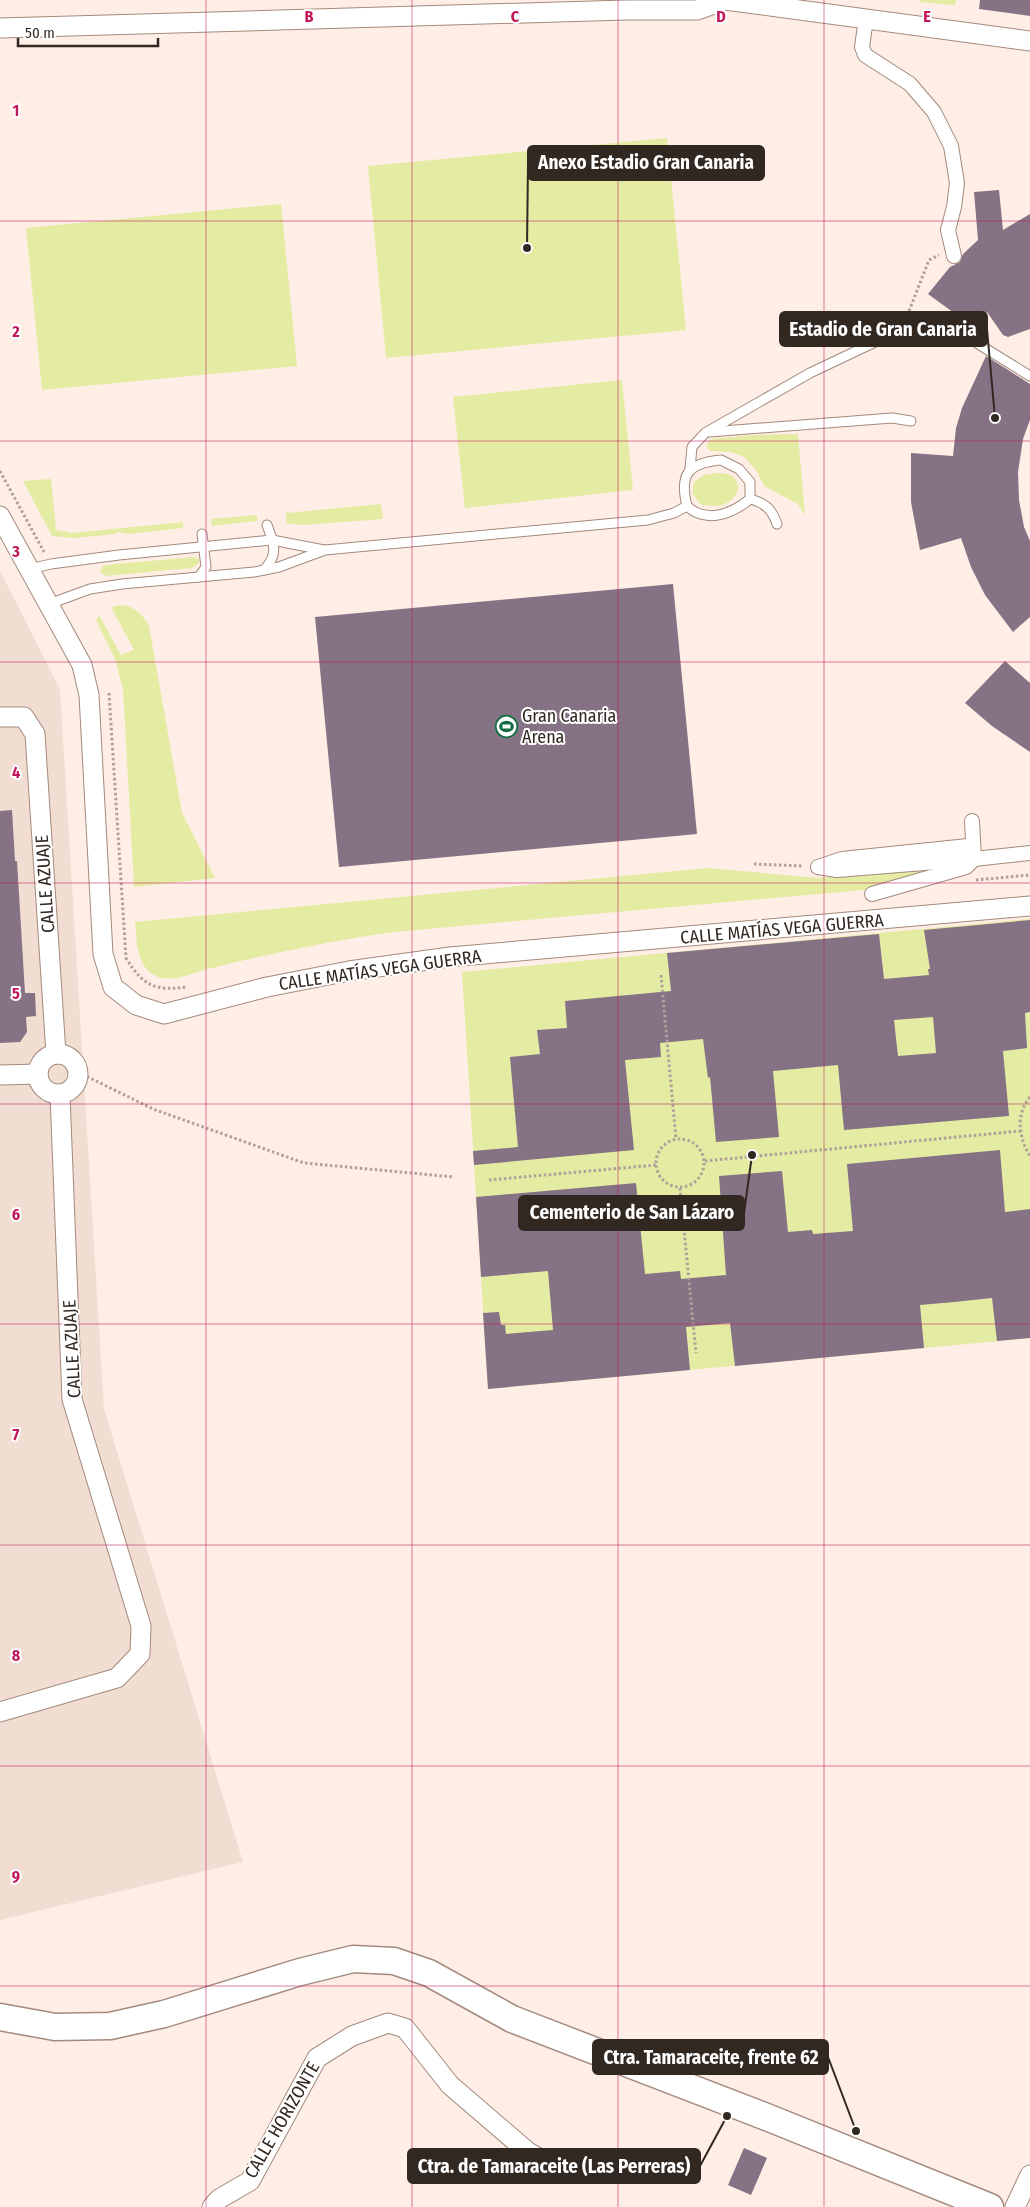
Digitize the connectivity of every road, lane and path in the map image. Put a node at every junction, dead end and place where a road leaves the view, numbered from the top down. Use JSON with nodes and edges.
{"nodes":[{"id":1,"x":644,"y":0,"type":"edge"},
{"id":2,"x":725,"y":0,"type":"edge"},
{"id":3,"x":626,"y":10,"type":"junction"},
{"id":4,"x":866,"y":19,"type":"junction"},
{"id":5,"x":0,"y":28,"type":"edge"},
{"id":6,"x":1030,"y":42,"type":"edge"},
{"id":7,"x":952,"y":252,"type":"joint"},
{"id":8,"x":909,"y":326,"type":"junction"},
{"id":9,"x":1030,"y":376,"type":"edge"},
{"id":10,"x":911,"y":421,"type":"dead end"},
{"id":11,"x":705,"y":433,"type":"junction"},
{"id":12,"x":690,"y":469,"type":"junction"},
{"id":13,"x":0,"y":471,"type":"edge"},
{"id":14,"x":750,"y":499,"type":"junction"},
{"id":15,"x":687,"y":506,"type":"junction"},
{"id":16,"x":0,"y":516,"type":"edge"},
{"id":17,"x":777,"y":524,"type":"dead end"},
{"id":18,"x":267,"y":525,"type":"dead end"},
{"id":19,"x":202,"y":534,"type":"dead end"},
{"id":20,"x":272,"y":540,"type":"junction"},
{"id":21,"x":204,"y":548,"type":"junction"},
{"id":22,"x":325,"y":550,"type":"junction"},
{"id":23,"x":51,"y":564,"type":"junction"},
{"id":24,"x":29,"y":569,"type":"junction"},
{"id":25,"x":264,"y":570,"type":"junction"},
{"id":26,"x":200,"y":576,"type":"junction"},
{"id":27,"x":49,"y":604,"type":"junction"},
{"id":28,"x":108,"y":688,"type":"dead end"},
{"id":29,"x":0,"y":717,"type":"edge"},
{"id":30,"x":972,"y":821,"type":"dead end"},
{"id":31,"x":968,"y":846,"type":"dead end"},
{"id":32,"x":1030,"y":853,"type":"edge"},
{"id":33,"x":974,"y":859,"type":"junction"},
{"id":34,"x":754,"y":864,"type":"dead end"},
{"id":35,"x":818,"y":867,"type":"junction"},
{"id":36,"x":1030,"y":875,"type":"edge"},
{"id":37,"x":972,"y":880,"type":"dead end"},
{"id":38,"x":872,"y":894,"type":"dead end"},
{"id":39,"x":1030,"y":906,"type":"edge"},
{"id":40,"x":661,"y":975,"type":"dead end"},
{"id":41,"x":198,"y":985,"type":"dead end"},
{"id":42,"x":56,"y":1054,"type":"junction"},
{"id":43,"x":78,"y":1072,"type":"junction"},
{"id":44,"x":38,"y":1074,"type":"junction"},
{"id":45,"x":0,"y":1075,"type":"edge"},
{"id":46,"x":60,"y":1095,"type":"junction"},
{"id":47,"x":1030,"y":1097,"type":"edge"},
{"id":48,"x":1020,"y":1131,"type":"junction"},
{"id":49,"x":676,"y":1139,"type":"junction"},
{"id":50,"x":1030,"y":1156,"type":"edge"},
{"id":51,"x":705,"y":1161,"type":"junction"},
{"id":52,"x":656,"y":1165,"type":"junction"},
{"id":53,"x":454,"y":1177,"type":"dead end"},
{"id":54,"x":489,"y":1180,"type":"dead end"},
{"id":55,"x":680,"y":1188,"type":"junction"},
{"id":56,"x":696,"y":1352,"type":"dead end"},
{"id":57,"x":0,"y":1712,"type":"edge"},
{"id":58,"x":0,"y":2017,"type":"edge"},
{"id":59,"x":626,"y":2164,"type":"dead end"},
{"id":60,"x":1030,"y":2175,"type":"edge"},
{"id":61,"x":212,"y":2207,"type":"edge"},
{"id":62,"x":990,"y":2207,"type":"edge"},
{"id":63,"x":1015,"y":2207,"type":"edge"}],
"edges":[{"from":1,"to":3,"type":"street"},
{"from":2,"to":3,"type":"street"},
{"from":2,"to":4,"type":"street"},
{"from":3,"to":5,"type":"street"},
{"from":4,"to":6,"type":"street"},
{"from":4,"to":7,"type":"street"},
{"from":7,"to":8,"type":"path"},
{"from":8,"to":9,"type":"lane"},
{"from":8,"to":11,"type":"lane"},
{"from":10,"to":11,"type":"lane"},
{"from":11,"to":12,"type":"lane"},
{"from":12,"to":14,"type":"lane"},
{"from":12,"to":15,"type":"lane"},
{"from":13,"to":23,"type":"path"},
{"from":14,"to":15,"type":"lane"},
{"from":14,"to":17,"type":"lane"},
{"from":15,"to":22,"type":"lane"},
{"from":16,"to":24,"type":"street","name":"CALLE MATÍAS VEGA GUERRA"},
{"from":18,"to":20,"type":"lane"},
{"from":19,"to":21,"type":"lane"},
{"from":20,"to":21,"type":"lane"},
{"from":20,"to":22,"type":"lane"},
{"from":20,"to":25,"type":"lane"},
{"from":21,"to":23,"type":"lane"},
{"from":21,"to":26,"type":"lane"},
{"from":22,"to":25,"type":"lane"},
{"from":23,"to":24,"type":"lane"},
{"from":24,"to":27,"type":"street","name":"CALLE MATÍAS VEGA GUERRA"},
{"from":25,"to":26,"type":"lane"},
{"from":26,"to":27,"type":"lane"},
{"from":27,"to":39,"type":"street","name":"CALLE MATÍAS VEGA GUERRA"},
{"from":28,"to":41,"type":"path"},
{"from":29,"to":42,"type":"street","name":"CALLE AZUAJE"},
{"from":30,"to":33,"type":"street"},
{"from":31,"to":35,"type":"street"},
{"from":32,"to":33,"type":"street"},
{"from":33,"to":35,"type":"street"},
{"from":33,"to":38,"type":"street"},
{"from":34,"to":35,"type":"path"},
{"from":36,"to":37,"type":"path"},
{"from":40,"to":49,"type":"path"},
{"from":42,"to":43,"type":"street"},
{"from":42,"to":44,"type":"street"},
{"from":43,"to":46,"type":"street"},
{"from":43,"to":53,"type":"path"},
{"from":44,"to":45,"type":"street"},
{"from":44,"to":46,"type":"street"},
{"from":46,"to":57,"type":"street","name":"CALLE AZUAJE"},
{"from":47,"to":48,"type":"path"},
{"from":48,"to":50,"type":"path"},
{"from":48,"to":51,"type":"path"},
{"from":49,"to":51,"type":"path"},
{"from":49,"to":52,"type":"path"},
{"from":51,"to":55,"type":"path"},
{"from":52,"to":54,"type":"path"},
{"from":52,"to":55,"type":"path"},
{"from":55,"to":56,"type":"path"},
{"from":58,"to":62,"type":"main road"},
{"from":59,"to":61,"type":"street","name":"CALLE HORIZONTE"},
{"from":60,"to":63,"type":"street"}]}
